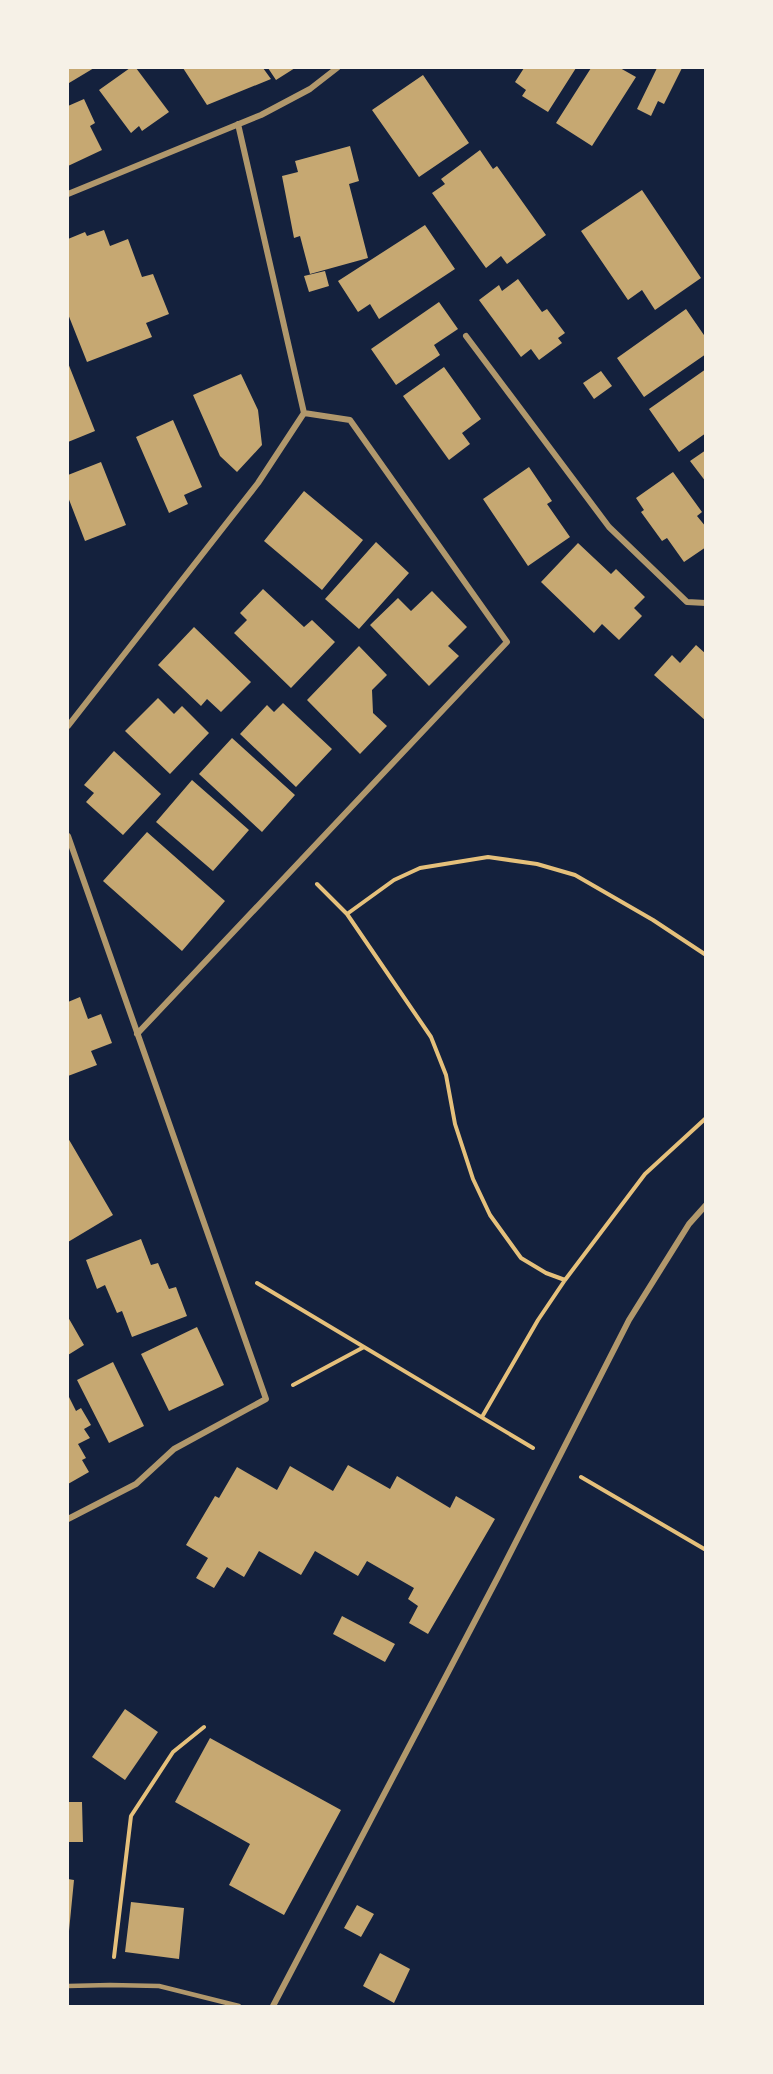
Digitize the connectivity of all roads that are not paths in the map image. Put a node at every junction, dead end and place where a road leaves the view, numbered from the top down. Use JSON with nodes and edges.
{"nodes":[{"id":1,"x":337,"y":68,"type":"edge"},
{"id":2,"x":238,"y":124,"type":"junction"},
{"id":3,"x":68,"y":194,"type":"edge"},
{"id":4,"x":466,"y":336,"type":"dead end"},
{"id":5,"x":304,"y":413,"type":"junction"},
{"id":6,"x":705,"y":603,"type":"edge"},
{"id":7,"x":68,"y":726,"type":"edge"},
{"id":8,"x":68,"y":836,"type":"edge"},
{"id":9,"x":137,"y":1034,"type":"junction"},
{"id":10,"x":705,"y":1205,"type":"edge"},
{"id":11,"x":68,"y":1519,"type":"edge"},
{"id":12,"x":68,"y":1986,"type":"edge"},
{"id":13,"x":239,"y":2007,"type":"edge"},
{"id":14,"x":273,"y":2007,"type":"edge"}],
"edges":[{"from":1,"to":2,"type":"street"},
{"from":2,"to":3,"type":"street"},
{"from":2,"to":5,"type":"street"},
{"from":4,"to":6,"type":"street"},
{"from":5,"to":7,"type":"street"},
{"from":5,"to":9,"type":"street"},
{"from":8,"to":9,"type":"street"},
{"from":9,"to":11,"type":"street"},
{"from":10,"to":14,"type":"street"},
{"from":12,"to":13,"type":"lane"}]}
